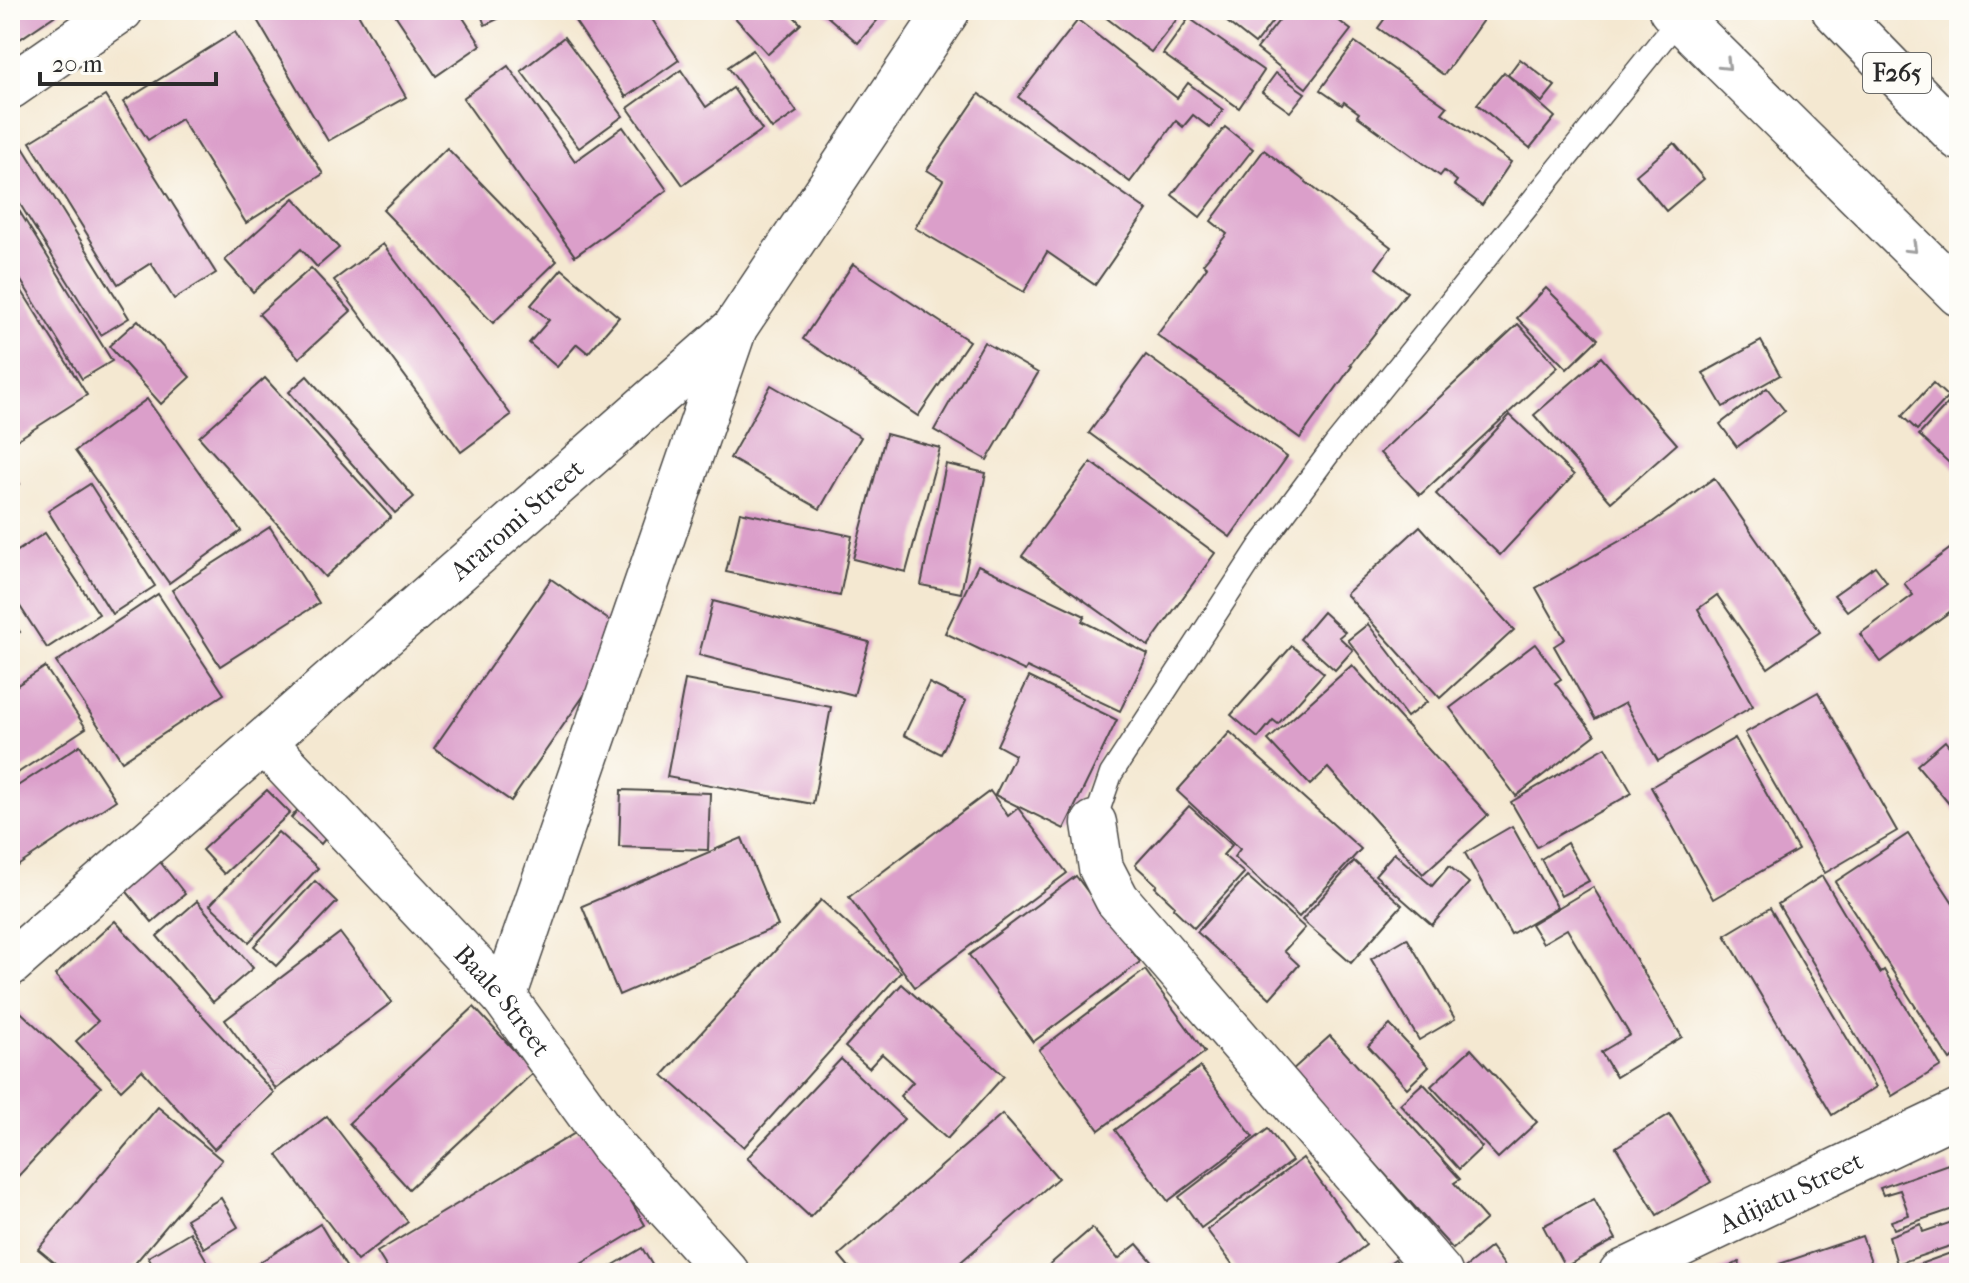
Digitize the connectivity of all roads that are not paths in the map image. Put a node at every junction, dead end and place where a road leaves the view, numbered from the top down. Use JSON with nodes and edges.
{"nodes":[{"id":1,"x":121,"y":10,"type":"edge"},
{"id":2,"x":948,"y":10,"type":"edge"},
{"id":3,"x":1834,"y":10,"type":"edge"},
{"id":4,"x":1675,"y":15,"type":"edge"},
{"id":5,"x":10,"y":87,"type":"edge"},
{"id":6,"x":1959,"y":138,"type":"edge"},
{"id":7,"x":1959,"y":294,"type":"edge"},
{"id":8,"x":734,"y":329,"type":"junction"},
{"id":9,"x":264,"y":742,"type":"junction"},
{"id":10,"x":1094,"y":823,"type":"joint"},
{"id":11,"x":10,"y":964,"type":"edge"},
{"id":12,"x":504,"y":997,"type":"junction"},
{"id":13,"x":1959,"y":1112,"type":"edge"},
{"id":14,"x":727,"y":1273,"type":"edge"},
{"id":15,"x":1440,"y":1273,"type":"edge"},
{"id":16,"x":1621,"y":1273,"type":"edge"}],
"edges":[{"from":1,"to":5,"type":"main road"},
{"from":2,"to":8,"type":"main road","name":"Araromi Street"},
{"from":3,"to":6,"type":"main road","number":"F265"},
{"from":4,"to":7,"type":"main road","one_way":true},
{"from":4,"to":10,"type":"lane"},
{"from":8,"to":9,"type":"main road","name":"Araromi Street"},
{"from":8,"to":12,"type":"main road"},
{"from":9,"to":11,"type":"main road","name":"Araromi Street"},
{"from":9,"to":12,"type":"main road","name":"Baale Street"},
{"from":10,"to":15,"type":"main road"},
{"from":12,"to":14,"type":"main road","name":"Baale Street"},
{"from":13,"to":16,"type":"main road","name":"Adijatu Street"}]}
